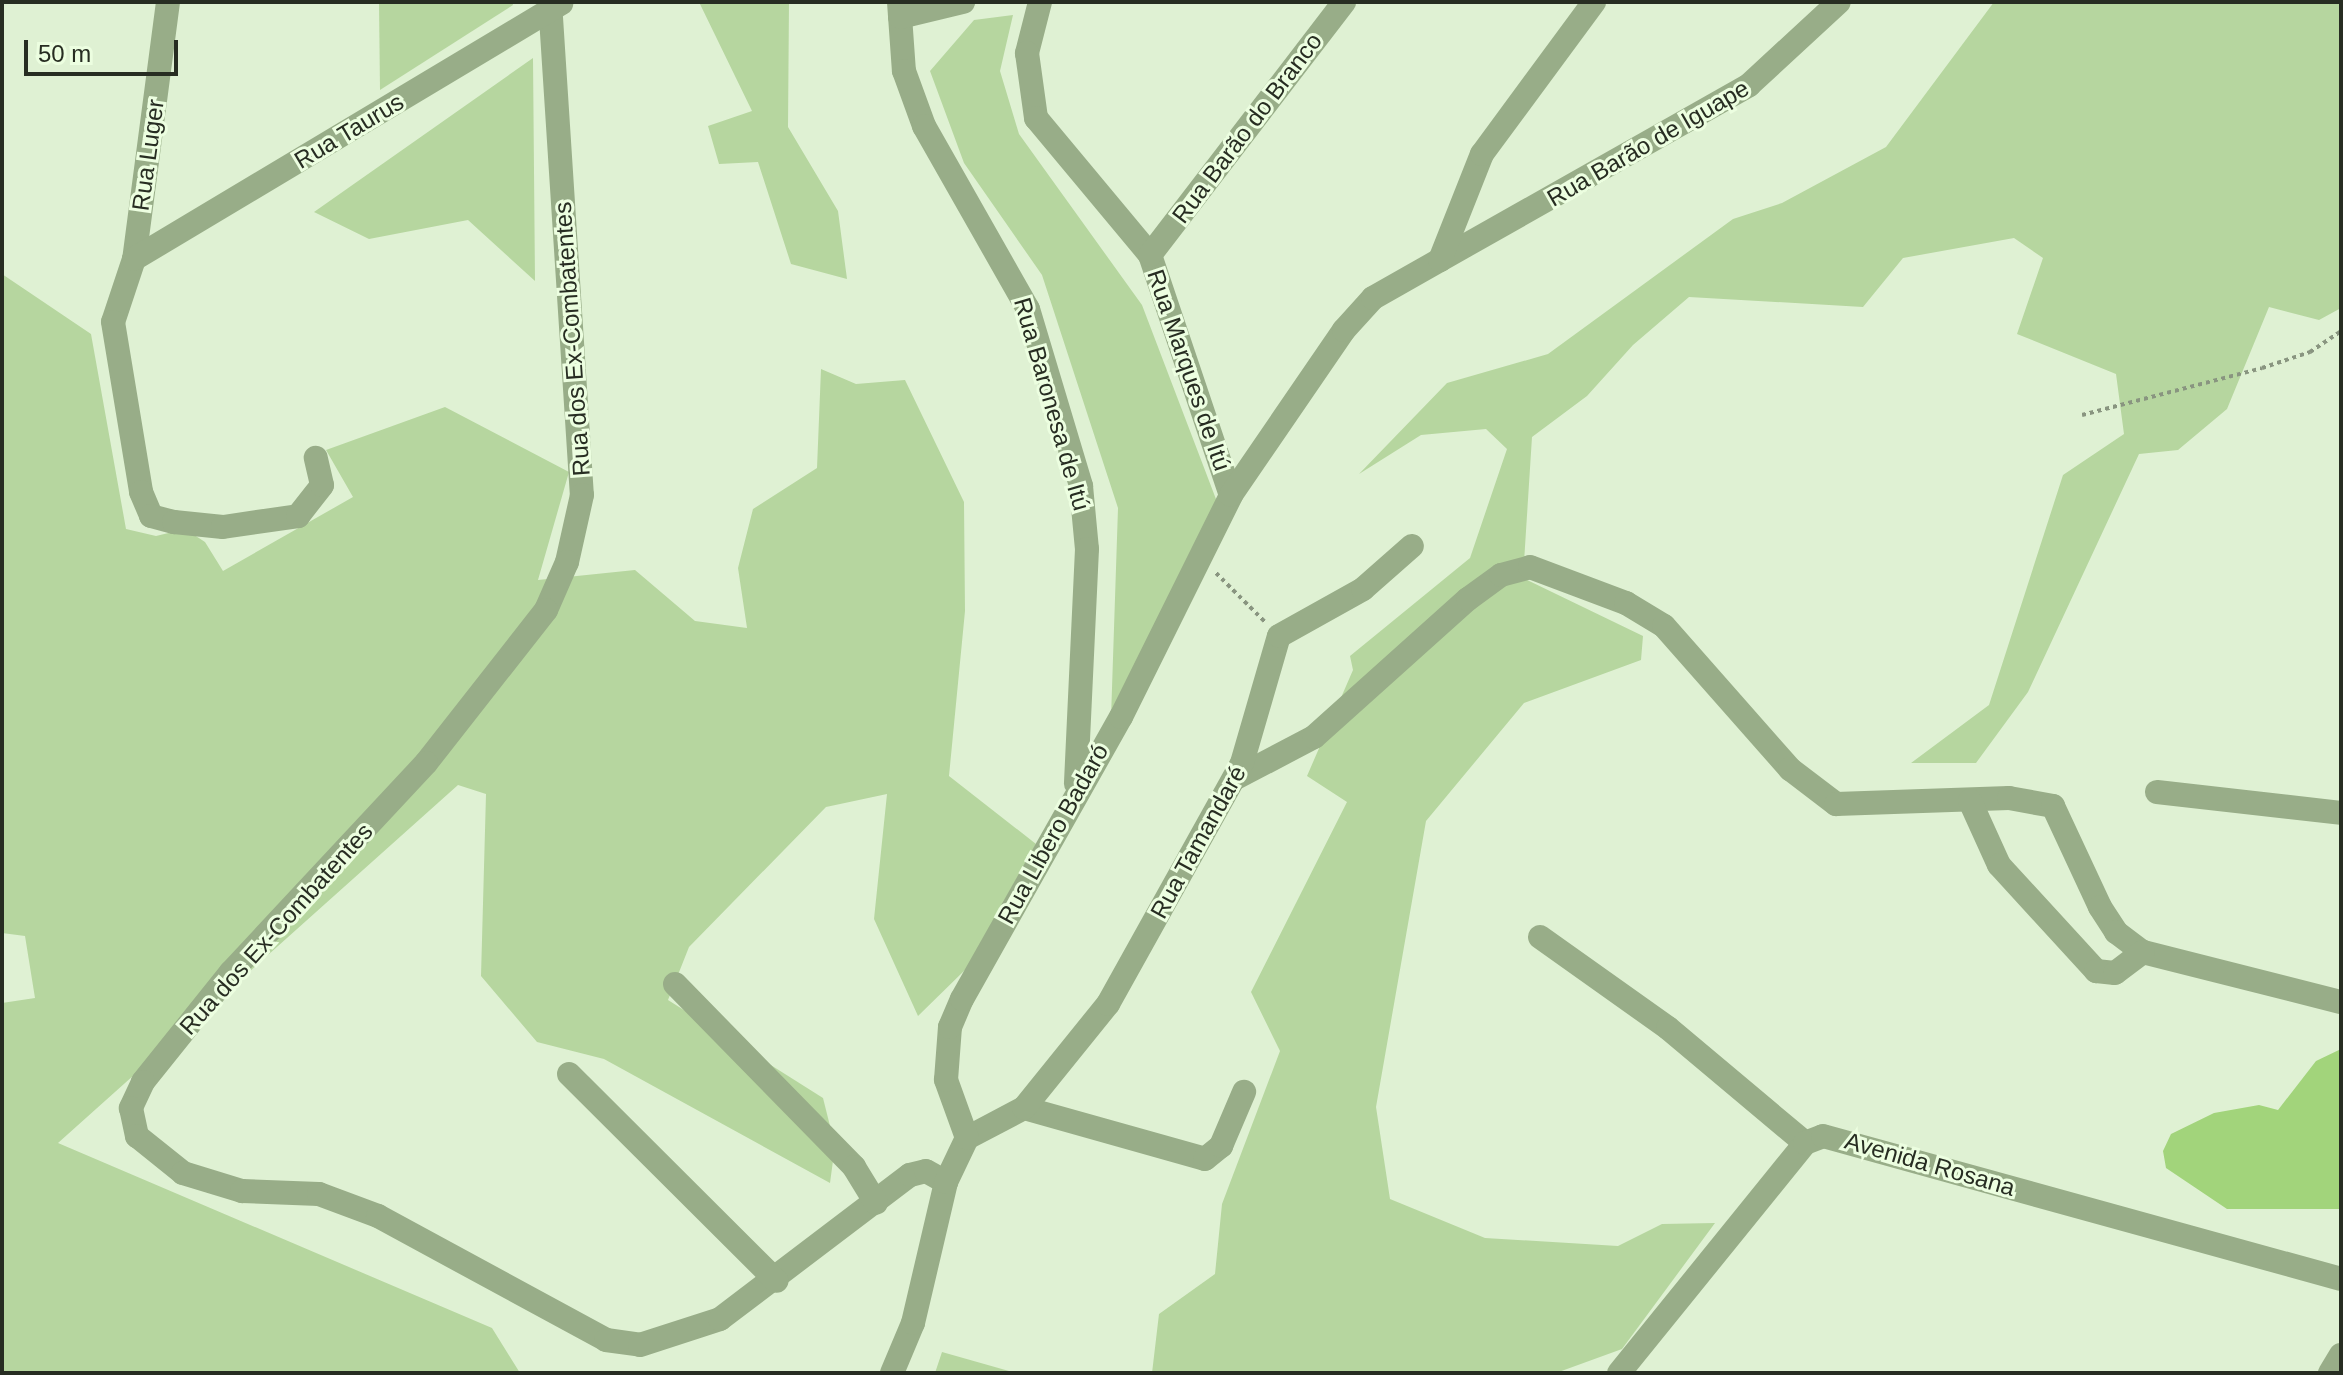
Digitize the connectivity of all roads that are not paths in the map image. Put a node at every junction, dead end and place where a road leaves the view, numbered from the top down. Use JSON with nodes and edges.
{"nodes":[{"id":1,"x":168,"y":2,"type":"edge"},
{"id":2,"x":963,"y":2,"type":"edge"},
{"id":3,"x":1040,"y":2,"type":"edge"},
{"id":4,"x":1344,"y":2,"type":"edge"},
{"id":5,"x":1594,"y":2,"type":"edge"},
{"id":6,"x":1839,"y":2,"type":"edge"},
{"id":7,"x":555,"y":5,"type":"edge"},
{"id":8,"x":899,"y":10,"type":"edge"},
{"id":9,"x":1150,"y":255,"type":"junction"},
{"id":10,"x":134,"y":259,"type":"junction"},
{"id":11,"x":1440,"y":260,"type":"junction"},
{"id":12,"x":316,"y":458,"type":"dead end"},
{"id":13,"x":1231,"y":495,"type":"junction"},
{"id":14,"x":1412,"y":546,"type":"dead end"},
{"id":15,"x":1234,"y":779,"type":"junction"},
{"id":16,"x":1076,"y":787,"type":"junction"},
{"id":17,"x":2157,"y":792,"type":"dead end"},
{"id":18,"x":1970,"y":801,"type":"junction"},
{"id":19,"x":2341,"y":813,"type":"edge"},
{"id":20,"x":1540,"y":937,"type":"dead end"},
{"id":21,"x":2143,"y":952,"type":"junction"},
{"id":22,"x":675,"y":984,"type":"dead end"},
{"id":23,"x":2341,"y":1002,"type":"edge"},
{"id":24,"x":569,"y":1074,"type":"dead end"},
{"id":25,"x":1244,"y":1092,"type":"dead end"},
{"id":26,"x":1024,"y":1108,"type":"junction"},
{"id":27,"x":967,"y":1138,"type":"junction"},
{"id":28,"x":1805,"y":1143,"type":"junction"},
{"id":29,"x":946,"y":1182,"type":"junction"},
{"id":30,"x":876,"y":1203,"type":"junction"},
{"id":31,"x":2341,"y":1279,"type":"edge"},
{"id":32,"x":777,"y":1281,"type":"junction"},
{"id":33,"x":2341,"y":1355,"type":"edge"},
{"id":34,"x":892,"y":1373,"type":"edge"},
{"id":35,"x":1619,"y":1373,"type":"edge"},
{"id":36,"x":2330,"y":1373,"type":"edge"}],
"edges":[{"from":1,"to":10,"type":"street","name":"Rua Luger"},
{"from":2,"to":8,"type":"street"},
{"from":3,"to":9,"type":"street","name":"Rua Marques de Itú"},
{"from":4,"to":9,"type":"street","name":"Rua Barão do Branco"},
{"from":5,"to":11,"type":"street"},
{"from":6,"to":11,"type":"street","name":"Rua Barão de Iguape"},
{"from":7,"to":10,"type":"street","name":"Rua Taurus"},
{"from":7,"to":32,"type":"street","name":"Rua dos Ex-Combatentes"},
{"from":8,"to":16,"type":"street","name":"Rua Baronesa de Itú"},
{"from":9,"to":13,"type":"street","name":"Rua Marques de Itú"},
{"from":10,"to":12,"type":"street","name":"Rua Luger"},
{"from":11,"to":13,"type":"street","name":"Rua Barão de Iguape"},
{"from":13,"to":16,"type":"street","name":"Rua Libero Badaró"},
{"from":14,"to":15,"type":"street","name":"Rua Tamandaré"},
{"from":15,"to":18,"type":"street"},
{"from":15,"to":26,"type":"street","name":"Rua Tamandaré"},
{"from":16,"to":27,"type":"street","name":"Rua Libero Badaró"},
{"from":17,"to":19,"type":"street"},
{"from":18,"to":21,"type":"street"},
{"from":18,"to":21,"type":"street"},
{"from":20,"to":28,"type":"street"},
{"from":21,"to":23,"type":"street"},
{"from":22,"to":30,"type":"street"},
{"from":24,"to":32,"type":"street"},
{"from":25,"to":26,"type":"street"},
{"from":26,"to":27,"type":"street","name":"Rua Tamandaré"},
{"from":27,"to":29,"type":"street"},
{"from":28,"to":31,"type":"street","name":"Avenida Rosana"},
{"from":28,"to":35,"type":"street"},
{"from":29,"to":30,"type":"street","name":"Rua dos Ex-Combatentes"},
{"from":29,"to":34,"type":"street"},
{"from":30,"to":32,"type":"street","name":"Rua dos Ex-Combatentes"},
{"from":33,"to":36,"type":"street"}]}
